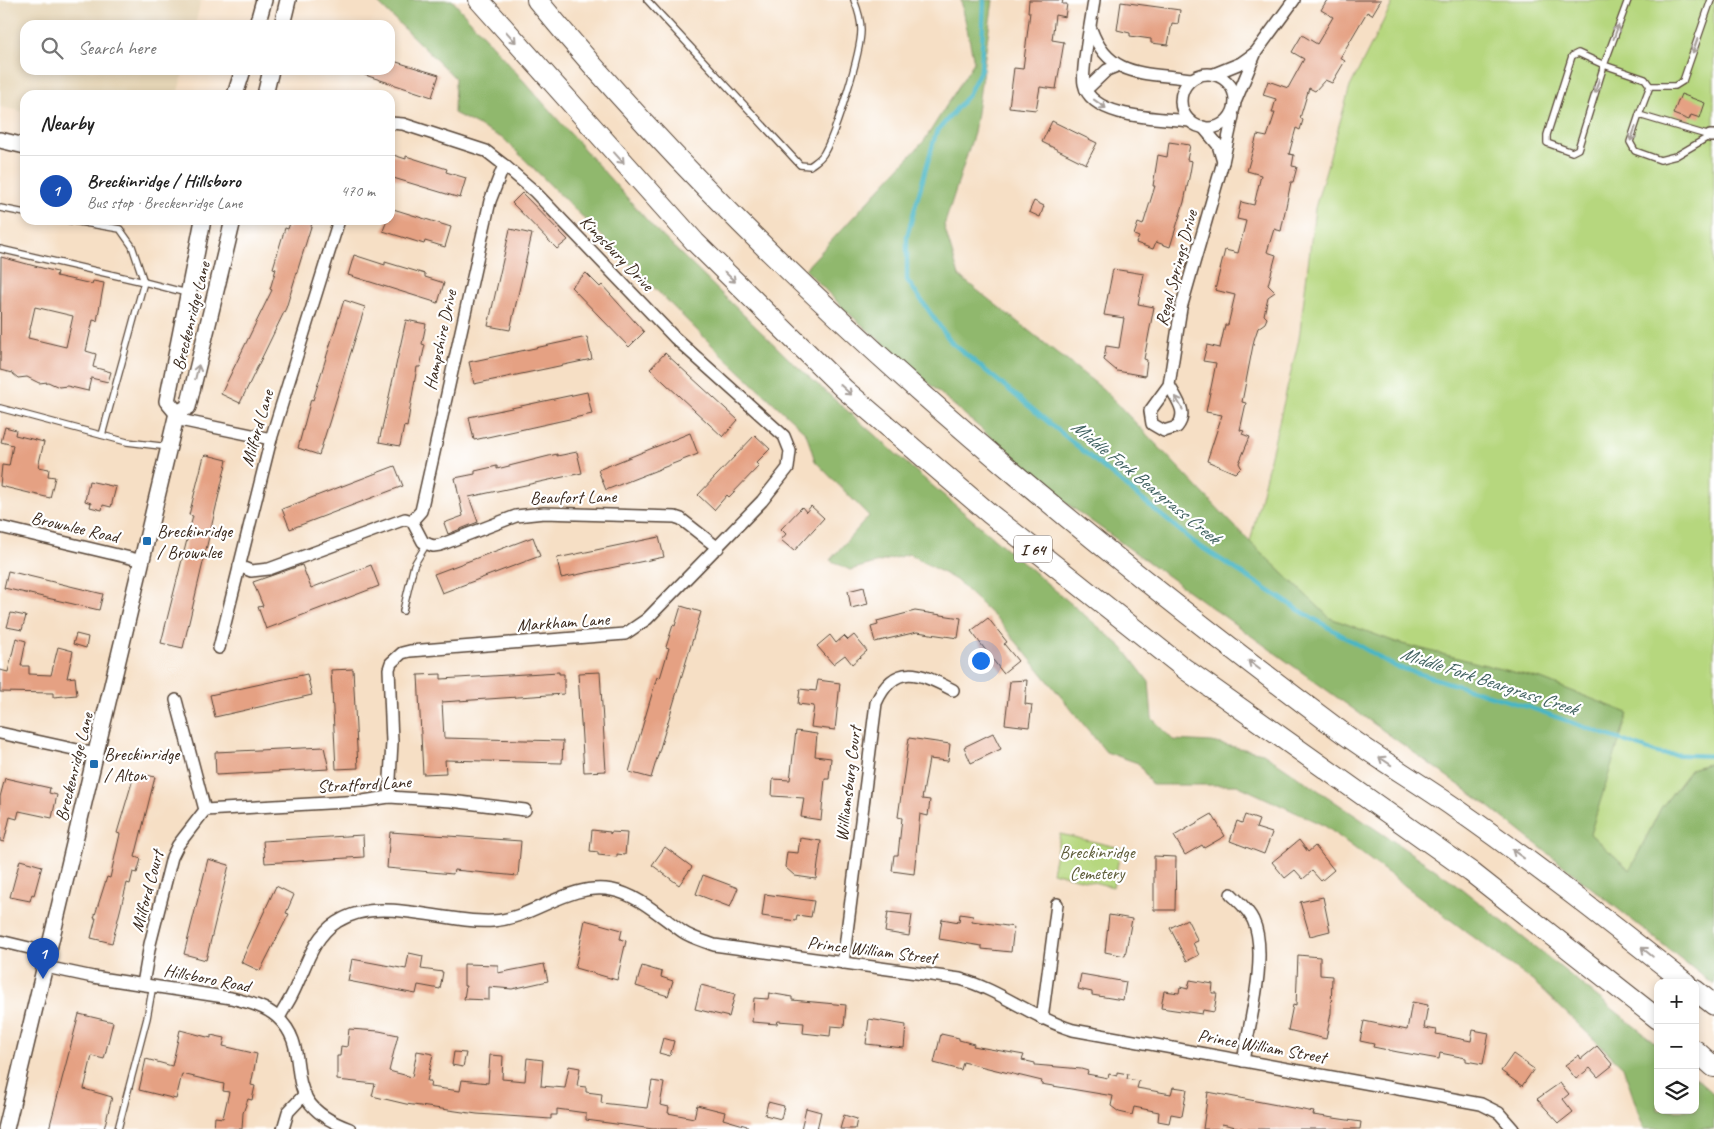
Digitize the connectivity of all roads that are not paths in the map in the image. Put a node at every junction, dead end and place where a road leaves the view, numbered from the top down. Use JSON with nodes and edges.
{"nodes":[{"id":1,"x":264,"y":0,"type":"edge"},
{"id":2,"x":288,"y":0,"type":"edge"},
{"id":3,"x":479,"y":0,"type":"edge"},
{"id":4,"x":537,"y":0,"type":"edge"},
{"id":5,"x":647,"y":0,"type":"edge"},
{"id":6,"x":854,"y":0,"type":"edge"},
{"id":7,"x":1094,"y":0,"type":"edge"},
{"id":8,"x":1294,"y":0,"type":"edge"},
{"id":9,"x":1628,"y":0,"type":"edge"},
{"id":10,"x":1711,"y":0,"type":"edge"},
{"id":11,"x":258,"y":20,"type":"edge"},
{"id":12,"x":283,"y":20,"type":"edge"},
{"id":13,"x":1091,"y":28,"type":"junction"},
{"id":14,"x":1256,"y":52,"type":"junction"},
{"id":15,"x":1604,"y":65,"type":"junction"},
{"id":16,"x":1116,"y":66,"type":"junction"},
{"id":17,"x":1214,"y":74,"type":"junction"},
{"id":18,"x":241,"y":75,"type":"edge"},
{"id":19,"x":271,"y":75,"type":"edge"},
{"id":20,"x":1191,"y":80,"type":"junction"},
{"id":21,"x":1650,"y":86,"type":"junction"},
{"id":22,"x":237,"y":90,"type":"edge"},
{"id":23,"x":266,"y":90,"type":"edge"},
{"id":24,"x":1086,"y":90,"type":"junction"},
{"id":25,"x":1235,"y":107,"type":"junction"},
{"id":26,"x":1639,"y":115,"type":"junction"},
{"id":27,"x":1190,"y":121,"type":"junction"},
{"id":28,"x":395,"y":123,"type":"edge"},
{"id":29,"x":1203,"y":127,"type":"junction"},
{"id":30,"x":1712,"y":136,"type":"edge"},
{"id":31,"x":0,"y":140,"type":"edge"},
{"id":32,"x":20,"y":145,"type":"edge"},
{"id":33,"x":1224,"y":162,"type":"junction"},
{"id":34,"x":504,"y":165,"type":"junction"},
{"id":35,"x":0,"y":208,"type":"edge"},
{"id":36,"x":20,"y":212,"type":"edge"},
{"id":37,"x":96,"y":225,"type":"edge"},
{"id":38,"x":202,"y":225,"type":"edge"},
{"id":39,"x":232,"y":225,"type":"edge"},
{"id":40,"x":337,"y":225,"type":"edge"},
{"id":41,"x":0,"y":249,"type":"edge"},
{"id":42,"x":144,"y":282,"type":"junction"},
{"id":43,"x":188,"y":293,"type":"junction"},
{"id":44,"x":1169,"y":385,"type":"dead end"},
{"id":45,"x":0,"y":408,"type":"edge"},
{"id":46,"x":176,"y":416,"type":"junction"},
{"id":47,"x":102,"y":435,"type":"junction"},
{"id":48,"x":270,"y":439,"type":"junction"},
{"id":49,"x":169,"y":447,"type":"junction"},
{"id":50,"x":790,"y":451,"type":"joint"},
{"id":51,"x":412,"y":521,"type":"junction"},
{"id":52,"x":0,"y":527,"type":"edge"},
{"id":53,"x":426,"y":545,"type":"junction"},
{"id":54,"x":718,"y":548,"type":"junction"},
{"id":55,"x":143,"y":561,"type":"junction"},
{"id":56,"x":239,"y":566,"type":"junction"},
{"id":57,"x":404,"y":611,"type":"dead end"},
{"id":58,"x":219,"y":648,"type":"dead end"},
{"id":59,"x":952,"y":690,"type":"dead end"},
{"id":60,"x":176,"y":700,"type":"dead end"},
{"id":61,"x":0,"y":733,"type":"edge"},
{"id":62,"x":96,"y":754,"type":"junction"},
{"id":63,"x":389,"y":797,"type":"junction"},
{"id":64,"x":205,"y":810,"type":"junction"},
{"id":65,"x":525,"y":810,"type":"dead end"},
{"id":66,"x":1231,"y":894,"type":"dead end"},
{"id":67,"x":1057,"y":904,"type":"dead end"},
{"id":68,"x":0,"y":940,"type":"edge"},
{"id":69,"x":48,"y":960,"type":"junction"},
{"id":70,"x":843,"y":964,"type":"junction"},
{"id":71,"x":1681,"y":979,"type":"edge"},
{"id":72,"x":148,"y":985,"type":"junction"},
{"id":73,"x":1699,"y":993,"type":"edge"},
{"id":74,"x":1714,"y":1006,"type":"edge"},
{"id":75,"x":1654,"y":1016,"type":"edge"},
{"id":76,"x":279,"y":1018,"type":"junction"},
{"id":77,"x":1042,"y":1019,"type":"junction"},
{"id":78,"x":1699,"y":1054,"type":"edge"},
{"id":79,"x":1243,"y":1061,"type":"junction"},
{"id":80,"x":1714,"y":1067,"type":"edge"},
{"id":81,"x":305,"y":1094,"type":"junction"},
{"id":82,"x":6,"y":1129,"type":"edge"},
{"id":83,"x":118,"y":1129,"type":"edge"},
{"id":84,"x":283,"y":1129,"type":"edge"},
{"id":85,"x":350,"y":1129,"type":"edge"},
{"id":86,"x":1512,"y":1129,"type":"edge"}],
"edges":[{"from":1,"to":11,"type":"main road"},
{"from":2,"to":12,"type":"main road"},
{"from":3,"to":75,"type":"highway","number":"I 64","one_way":true},
{"from":71,"to":4,"type":"highway","number":"I 64","one_way":true},
{"from":5,"to":6,"type":"lane"},
{"from":7,"to":13,"type":"street"},
{"from":8,"to":14,"type":"street","name":"Regal Springs Drive"},
{"from":15,"to":9,"type":"lane","one_way":true},
{"from":10,"to":21,"type":"lane","one_way":true},
{"from":13,"to":16,"type":"street"},
{"from":13,"to":24,"type":"street"},
{"from":14,"to":17,"type":"street","name":"Regal Springs Drive"},
{"from":14,"to":25,"type":"street","name":"Regal Springs Drive"},
{"from":15,"to":15,"type":"lane","one_way":true},
{"from":15,"to":21,"type":"lane"},
{"from":16,"to":20,"type":"street"},
{"from":16,"to":24,"type":"street"},
{"from":17,"to":20,"type":"street"},
{"from":17,"to":25,"type":"street"},
{"from":18,"to":22,"type":"main road"},
{"from":19,"to":23,"type":"main road"},
{"from":20,"to":27,"type":"street"},
{"from":21,"to":26,"type":"lane"},
{"from":24,"to":27,"type":"street","one_way":true},
{"from":25,"to":29,"type":"street"},
{"from":25,"to":33,"type":"street","name":"Regal Springs Drive"},
{"from":26,"to":30,"type":"lane"},
{"from":26,"to":30,"type":"lane","one_way":true},
{"from":27,"to":29,"type":"street"},
{"from":28,"to":34,"type":"street","name":"Kingsbury Drive"},
{"from":29,"to":33,"type":"street"},
{"from":31,"to":32,"type":"main road"},
{"from":33,"to":44,"type":"street","name":"Regal Springs Drive"},
{"from":34,"to":50,"type":"street","name":"Kingsbury Drive"},
{"from":34,"to":51,"type":"street","name":"Hampshire Drive"},
{"from":35,"to":36,"type":"lane"},
{"from":37,"to":42,"type":"lane"},
{"from":38,"to":43,"type":"main road","name":"Breckenridge Lane"},
{"from":46,"to":39,"type":"main road","name":"Breckenridge Lane","one_way":true},
{"from":40,"to":48,"type":"street","name":"Milford Lane"},
{"from":41,"to":42,"type":"lane"},
{"from":42,"to":43,"type":"lane"},
{"from":42,"to":47,"type":"lane"},
{"from":43,"to":46,"type":"main road","name":"Breckenridge Lane"},
{"from":45,"to":47,"type":"lane"},
{"from":46,"to":48,"type":"street"},
{"from":46,"to":49,"type":"main road","name":"Breckenridge Lane"},
{"from":47,"to":49,"type":"lane"},
{"from":48,"to":56,"type":"street","name":"Milford Lane"},
{"from":49,"to":55,"type":"main road","name":"Breckenridge Lane"},
{"from":50,"to":54,"type":"street","name":"Markham Lane"},
{"from":51,"to":53,"type":"street"},
{"from":51,"to":56,"type":"street"},
{"from":52,"to":55,"type":"street","name":"Brownlee Road"},
{"from":53,"to":54,"type":"street","name":"Beaufort Lane"},
{"from":53,"to":57,"type":"lane"},
{"from":54,"to":63,"type":"street","name":"Markham Lane"},
{"from":55,"to":62,"type":"main road","name":"Breckenridge Lane"},
{"from":56,"to":58,"type":"street","name":"Milford Lane"},
{"from":59,"to":70,"type":"street","name":"Williamsburg Court"},
{"from":60,"to":64,"type":"street"},
{"from":61,"to":62,"type":"street"},
{"from":62,"to":69,"type":"main road","name":"Breckenridge Lane"},
{"from":63,"to":64,"type":"street","name":"Stratford Lane"},
{"from":63,"to":65,"type":"street","name":"Stratford Lane"},
{"from":64,"to":72,"type":"street","name":"Milford Court"},
{"from":66,"to":79,"type":"street"},
{"from":67,"to":77,"type":"street"},
{"from":68,"to":69,"type":"street","name":"Hillsboro Road"},
{"from":69,"to":72,"type":"street","name":"Hillsboro Road"},
{"from":69,"to":82,"type":"main road","name":"Breckenridge Lane"},
{"from":70,"to":76,"type":"street","name":"Prince William Street"},
{"from":70,"to":77,"type":"street","name":"Prince William Street"},
{"from":72,"to":76,"type":"street","name":"Hillsboro Road"},
{"from":72,"to":83,"type":"lane"},
{"from":73,"to":74,"type":"highway"},
{"from":76,"to":81,"type":"street","name":"Hillsboro Road"},
{"from":77,"to":79,"type":"street","name":"Prince William Street"},
{"from":78,"to":80,"type":"highway"},
{"from":79,"to":86,"type":"street","name":"Prince William Street"},
{"from":81,"to":84,"type":"street"},
{"from":81,"to":85,"type":"street","name":"Hillsboro Road"}]}
